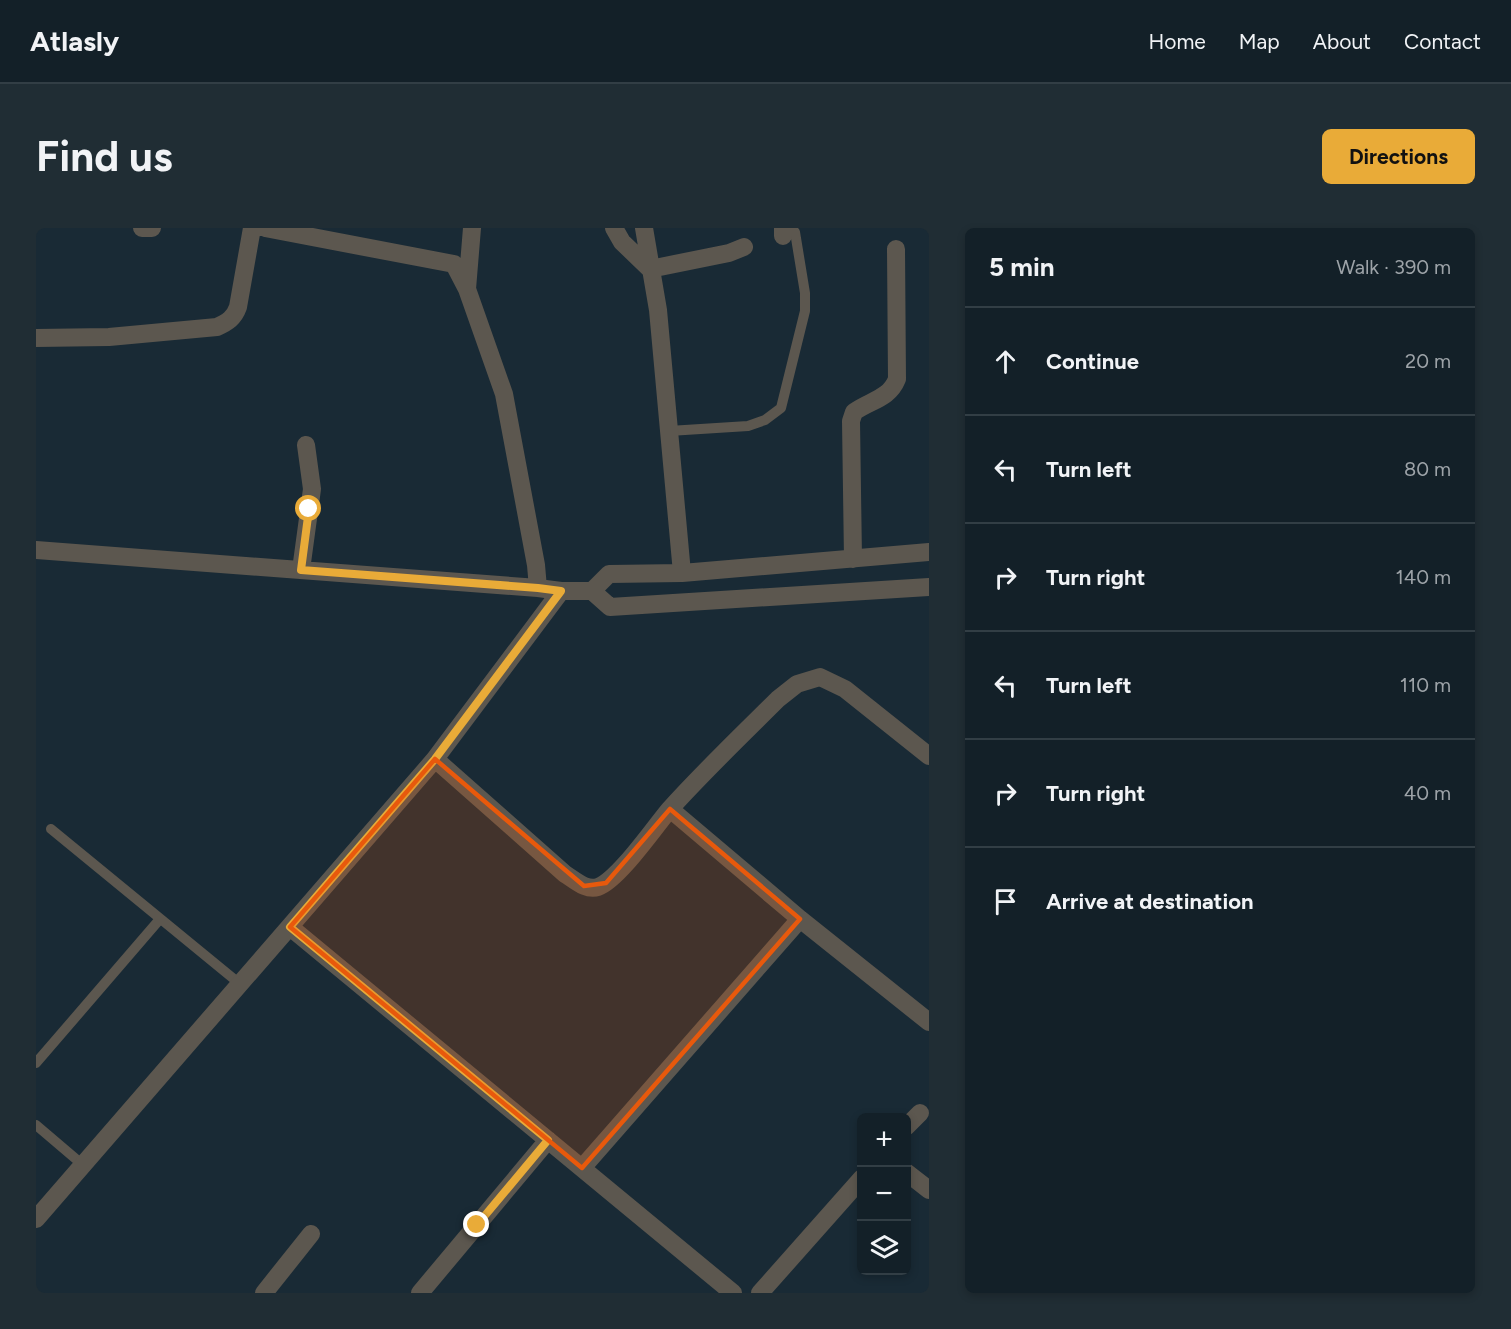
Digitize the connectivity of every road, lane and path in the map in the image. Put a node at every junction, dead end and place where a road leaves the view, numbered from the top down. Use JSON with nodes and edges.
{"nodes":[{"id":1,"x":142,"y":228,"type":"edge"},
{"id":2,"x":152,"y":228,"type":"edge"},
{"id":3,"x":252,"y":228,"type":"edge"},
{"id":4,"x":265,"y":228,"type":"edge"},
{"id":5,"x":472,"y":228,"type":"edge"},
{"id":6,"x":614,"y":228,"type":"edge"},
{"id":7,"x":644,"y":228,"type":"edge"},
{"id":8,"x":787,"y":232,"type":"edge"},
{"id":9,"x":744,"y":247,"type":"dead end"},
{"id":10,"x":896,"y":249,"type":"dead end"},
{"id":11,"x":650,"y":269,"type":"junction"},
{"id":12,"x":466,"y":290,"type":"junction"},
{"id":13,"x":36,"y":338,"type":"edge"},
{"id":14,"x":669,"y":431,"type":"junction"},
{"id":15,"x":306,"y":445,"type":"dead end"},
{"id":16,"x":36,"y":550,"type":"edge"},
{"id":17,"x":929,"y":552,"type":"edge"},
{"id":18,"x":853,"y":559,"type":"junction"},
{"id":19,"x":301,"y":570,"type":"junction"},
{"id":20,"x":681,"y":573,"type":"junction"},
{"id":21,"x":929,"y":587,"type":"edge"},
{"id":22,"x":538,"y":588,"type":"junction"},
{"id":23,"x":561,"y":591,"type":"junction"},
{"id":24,"x":592,"y":591,"type":"junction"},
{"id":25,"x":929,"y":756,"type":"edge"},
{"id":26,"x":435,"y":759,"type":"junction"},
{"id":27,"x":670,"y":809,"type":"junction"},
{"id":28,"x":51,"y":829,"type":"dead end"},
{"id":29,"x":160,"y":919,"type":"junction"},
{"id":30,"x":800,"y":919,"type":"junction"},
{"id":31,"x":290,"y":927,"type":"junction"},
{"id":32,"x":240,"y":984,"type":"junction"},
{"id":33,"x":929,"y":1022,"type":"edge"},
{"id":34,"x":36,"y":1062,"type":"edge"},
{"id":35,"x":920,"y":1113,"type":"dead end"},
{"id":36,"x":911,"y":1122,"type":"edge"},
{"id":37,"x":36,"y":1125,"type":"edge"},
{"id":38,"x":548,"y":1140,"type":"junction"},
{"id":39,"x":82,"y":1166,"type":"junction"},
{"id":40,"x":582,"y":1168,"type":"junction"},
{"id":41,"x":911,"y":1176,"type":"edge"},
{"id":42,"x":857,"y":1183,"type":"edge"},
{"id":43,"x":929,"y":1190,"type":"edge"},
{"id":44,"x":36,"y":1219,"type":"edge"},
{"id":45,"x":311,"y":1234,"type":"dead end"},
{"id":46,"x":264,"y":1293,"type":"edge"},
{"id":47,"x":420,"y":1293,"type":"edge"},
{"id":48,"x":733,"y":1293,"type":"edge"},
{"id":49,"x":760,"y":1293,"type":"edge"}],
"edges":[{"from":1,"to":2,"type":"street"},
{"from":3,"to":13,"type":"street"},
{"from":4,"to":12,"type":"street"},
{"from":5,"to":12,"type":"street"},
{"from":6,"to":11,"type":"street"},
{"from":7,"to":11,"type":"street"},
{"from":8,"to":14,"type":"lane"},
{"from":9,"to":11,"type":"street"},
{"from":10,"to":18,"type":"street"},
{"from":11,"to":14,"type":"street"},
{"from":12,"to":22,"type":"street"},
{"from":14,"to":20,"type":"street"},
{"from":15,"to":19,"type":"street"},
{"from":16,"to":19,"type":"street"},
{"from":17,"to":18,"type":"street"},
{"from":18,"to":20,"type":"street"},
{"from":19,"to":22,"type":"street"},
{"from":20,"to":24,"type":"street"},
{"from":21,"to":24,"type":"street"},
{"from":22,"to":23,"type":"street"},
{"from":23,"to":24,"type":"street"},
{"from":23,"to":26,"type":"street"},
{"from":25,"to":27,"type":"street"},
{"from":26,"to":27,"type":"street"},
{"from":26,"to":31,"type":"street"},
{"from":27,"to":30,"type":"street"},
{"from":28,"to":29,"type":"lane"},
{"from":29,"to":32,"type":"lane"},
{"from":29,"to":34,"type":"lane"},
{"from":30,"to":33,"type":"street"},
{"from":30,"to":40,"type":"street"},
{"from":31,"to":32,"type":"street"},
{"from":31,"to":38,"type":"street"},
{"from":32,"to":39,"type":"street"},
{"from":35,"to":36,"type":"street"},
{"from":37,"to":39,"type":"lane"},
{"from":38,"to":40,"type":"street"},
{"from":38,"to":47,"type":"street"},
{"from":39,"to":44,"type":"street"},
{"from":40,"to":48,"type":"street"},
{"from":41,"to":43,"type":"street"},
{"from":42,"to":49,"type":"street"},
{"from":45,"to":46,"type":"street"}]}
